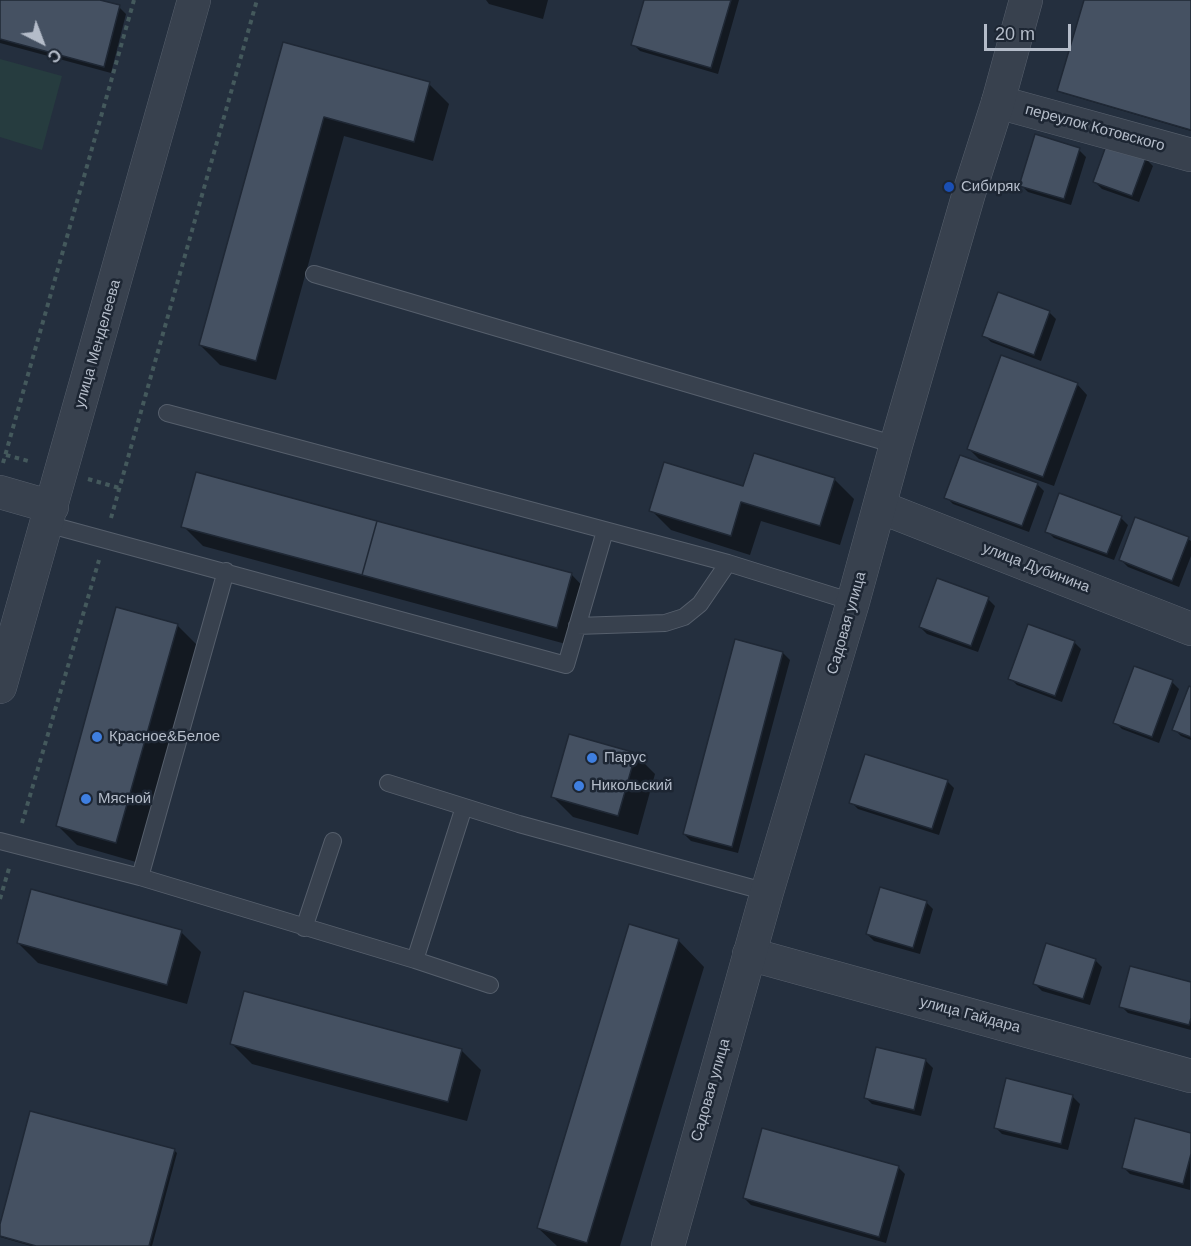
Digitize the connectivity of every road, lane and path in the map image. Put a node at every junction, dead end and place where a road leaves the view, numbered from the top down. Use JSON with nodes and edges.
{"nodes":[{"id":1,"x":134,"y":0,"type":"edge"},
{"id":2,"x":194,"y":0,"type":"edge"},
{"id":3,"x":257,"y":0,"type":"edge"},
{"id":4,"x":1026,"y":0,"type":"edge"},
{"id":5,"x":998,"y":102,"type":"junction"},
{"id":6,"x":1191,"y":155,"type":"edge"},
{"id":7,"x":315,"y":274,"type":"dead end"},
{"id":8,"x":167,"y":413,"type":"dead end"},
{"id":9,"x":896,"y":446,"type":"junction"},
{"id":10,"x":6,"y":455,"type":"dead end"},
{"id":11,"x":0,"y":492,"type":"edge"},
{"id":12,"x":880,"y":507,"type":"junction"},
{"id":13,"x":50,"y":515,"type":"junction"},
{"id":14,"x":605,"y":531,"type":"junction"},
{"id":15,"x":105,"y":539,"type":"junction"},
{"id":16,"x":728,"y":563,"type":"junction"},
{"id":17,"x":226,"y":571,"type":"junction"},
{"id":18,"x":853,"y":602,"type":"junction"},
{"id":19,"x":577,"y":626,"type":"junction"},
{"id":20,"x":1191,"y":629,"type":"edge"},
{"id":21,"x":0,"y":687,"type":"edge"},
{"id":22,"x":388,"y":783,"type":"dead end"},
{"id":23,"x":464,"y":807,"type":"junction"},
{"id":24,"x":333,"y":841,"type":"dead end"},
{"id":25,"x":8,"y":843,"type":"edge"},
{"id":26,"x":140,"y":877,"type":"junction"},
{"id":27,"x":766,"y":892,"type":"junction"},
{"id":28,"x":0,"y":899,"type":"edge"},
{"id":29,"x":304,"y":928,"type":"junction"},
{"id":30,"x":749,"y":954,"type":"junction"},
{"id":31,"x":415,"y":960,"type":"junction"},
{"id":32,"x":490,"y":985,"type":"dead end"},
{"id":33,"x":1191,"y":1076,"type":"edge"},
{"id":34,"x":668,"y":1246,"type":"edge"}],
"edges":[{"from":1,"to":10,"type":"path"},
{"from":2,"to":13,"type":"street","name":"улица Менделеева"},
{"from":3,"to":15,"type":"path"},
{"from":4,"to":5,"type":"street","name":"Садовая улица"},
{"from":5,"to":6,"type":"street","name":"переулок Котовского"},
{"from":5,"to":9,"type":"street","name":"Садовая улица"},
{"from":7,"to":9,"type":"lane"},
{"from":8,"to":14,"type":"lane"},
{"from":9,"to":12,"type":"street","name":"Садовая улица"},
{"from":11,"to":13,"type":"street"},
{"from":12,"to":18,"type":"street","name":"Садовая улица"},
{"from":12,"to":20,"type":"street","name":"улица Дубинина"},
{"from":13,"to":15,"type":"lane"},
{"from":13,"to":21,"type":"street","name":"улица Менделеева"},
{"from":14,"to":16,"type":"lane"},
{"from":14,"to":19,"type":"lane"},
{"from":15,"to":17,"type":"lane"},
{"from":15,"to":25,"type":"path"},
{"from":16,"to":18,"type":"lane"},
{"from":16,"to":19,"type":"lane"},
{"from":17,"to":19,"type":"lane"},
{"from":17,"to":26,"type":"lane"},
{"from":18,"to":27,"type":"street","name":"Садовая улица"},
{"from":22,"to":23,"type":"lane"},
{"from":23,"to":27,"type":"lane"},
{"from":23,"to":31,"type":"lane"},
{"from":24,"to":29,"type":"lane"},
{"from":25,"to":26,"type":"lane"},
{"from":25,"to":28,"type":"path"},
{"from":26,"to":29,"type":"lane"},
{"from":27,"to":30,"type":"street","name":"Садовая улица"},
{"from":29,"to":31,"type":"lane"},
{"from":30,"to":33,"type":"street","name":"улица Гайдара"},
{"from":30,"to":34,"type":"street","name":"Садовая улица"},
{"from":31,"to":32,"type":"lane"}]}
